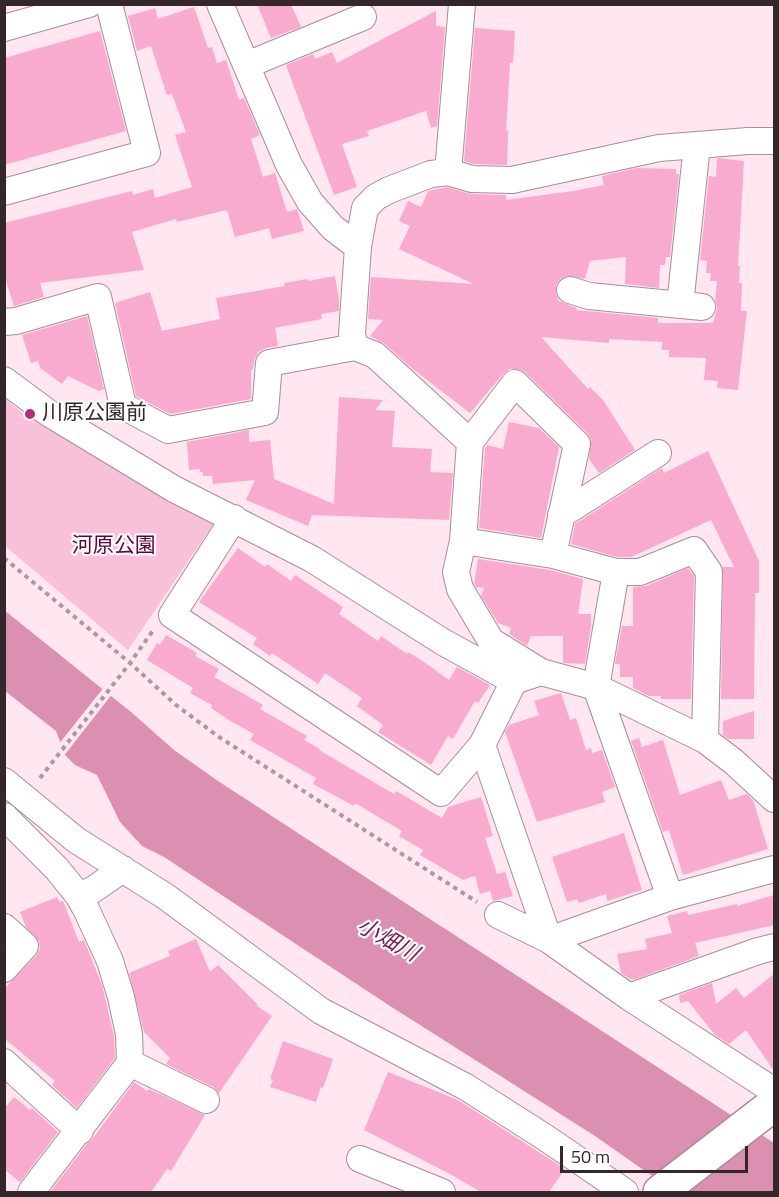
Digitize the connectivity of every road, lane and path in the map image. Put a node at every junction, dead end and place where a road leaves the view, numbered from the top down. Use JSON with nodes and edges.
{"nodes":[{"id":1,"x":89,"y":4,"type":"edge"},
{"id":2,"x":109,"y":4,"type":"edge"},
{"id":3,"x":220,"y":4,"type":"edge"},
{"id":4,"x":462,"y":4,"type":"edge"},
{"id":5,"x":363,"y":17,"type":"dead end"},
{"id":6,"x":4,"y":28,"type":"edge"},
{"id":7,"x":247,"y":65,"type":"junction"},
{"id":8,"x":774,"y":141,"type":"edge"},
{"id":9,"x":697,"y":145,"type":"junction"},
{"id":10,"x":448,"y":172,"type":"junction"},
{"id":11,"x":4,"y":192,"type":"edge"},
{"id":12,"x":358,"y":247,"type":"junction"},
{"id":13,"x":570,"y":290,"type":"dead end"},
{"id":14,"x":4,"y":322,"type":"edge"},
{"id":15,"x":355,"y":347,"type":"junction"},
{"id":16,"x":4,"y":380,"type":"edge"},
{"id":17,"x":470,"y":442,"type":"junction"},
{"id":18,"x":658,"y":453,"type":"dead end"},
{"id":19,"x":561,"y":516,"type":"junction"},
{"id":20,"x":234,"y":518,"type":"junction"},
{"id":21,"x":463,"y":541,"type":"junction"},
{"id":22,"x":553,"y":555,"type":"junction"},
{"id":23,"x":4,"y":558,"type":"edge"},
{"id":24,"x":616,"y":572,"type":"junction"},
{"id":25,"x":172,"y":615,"type":"junction"},
{"id":26,"x":130,"y":663,"type":"junction"},
{"id":27,"x":541,"y":672,"type":"junction"},
{"id":28,"x":514,"y":681,"type":"junction"},
{"id":29,"x":596,"y":687,"type":"junction"},
{"id":30,"x":705,"y":740,"type":"junction"},
{"id":31,"x":482,"y":744,"type":"junction"},
{"id":32,"x":38,"y":780,"type":"dead end"},
{"id":33,"x":4,"y":781,"type":"edge"},
{"id":34,"x":774,"y":799,"type":"edge"},
{"id":35,"x":4,"y":816,"type":"edge"},
{"id":36,"x":123,"y":869,"type":"junction"},
{"id":37,"x":774,"y":870,"type":"edge"},
{"id":38,"x":78,"y":895,"type":"junction"},
{"id":39,"x":670,"y":897,"type":"junction"},
{"id":40,"x":498,"y":915,"type":"joint"},
{"id":41,"x":4,"y":927,"type":"edge"},
{"id":42,"x":549,"y":940,"type":"junction"},
{"id":43,"x":774,"y":947,"type":"edge"},
{"id":44,"x":4,"y":969,"type":"edge"},
{"id":45,"x":629,"y":997,"type":"junction"},
{"id":46,"x":4,"y":1062,"type":"edge"},
{"id":47,"x":130,"y":1063,"type":"junction"},
{"id":48,"x":774,"y":1091,"type":"edge"},
{"id":49,"x":206,"y":1100,"type":"dead end"},
{"id":50,"x":774,"y":1104,"type":"edge"},
{"id":51,"x":80,"y":1131,"type":"junction"},
{"id":52,"x":360,"y":1159,"type":"dead end"},
{"id":53,"x":31,"y":1192,"type":"edge"},
{"id":54,"x":442,"y":1192,"type":"edge"},
{"id":55,"x":625,"y":1192,"type":"edge"},
{"id":56,"x":660,"y":1192,"type":"edge"}],
"edges":[{"from":1,"to":6,"type":"street"},
{"from":2,"to":11,"type":"street"},
{"from":3,"to":7,"type":"street"},
{"from":4,"to":10,"type":"street"},
{"from":5,"to":7,"type":"street"},
{"from":7,"to":12,"type":"street"},
{"from":8,"to":9,"type":"street"},
{"from":9,"to":10,"type":"street"},
{"from":9,"to":13,"type":"street"},
{"from":10,"to":12,"type":"street"},
{"from":12,"to":15,"type":"street"},
{"from":14,"to":15,"type":"street"},
{"from":15,"to":17,"type":"street"},
{"from":16,"to":20,"type":"street"},
{"from":17,"to":19,"type":"street"},
{"from":17,"to":21,"type":"street"},
{"from":18,"to":19,"type":"street"},
{"from":19,"to":22,"type":"street"},
{"from":20,"to":25,"type":"street"},
{"from":20,"to":28,"type":"street"},
{"from":21,"to":22,"type":"street"},
{"from":21,"to":27,"type":"street"},
{"from":22,"to":24,"type":"street"},
{"from":23,"to":26,"type":"path"},
{"from":24,"to":29,"type":"street"},
{"from":24,"to":30,"type":"street"},
{"from":25,"to":26,"type":"path"},
{"from":25,"to":31,"type":"street"},
{"from":26,"to":32,"type":"path"},
{"from":26,"to":40,"type":"path"},
{"from":27,"to":28,"type":"street"},
{"from":27,"to":29,"type":"street"},
{"from":28,"to":31,"type":"street"},
{"from":29,"to":30,"type":"street"},
{"from":29,"to":39,"type":"street"},
{"from":30,"to":34,"type":"street"},
{"from":31,"to":42,"type":"street"},
{"from":33,"to":36,"type":"street"},
{"from":35,"to":38,"type":"street"},
{"from":36,"to":38,"type":"street"},
{"from":36,"to":55,"type":"street"},
{"from":37,"to":39,"type":"street"},
{"from":38,"to":47,"type":"street"},
{"from":39,"to":42,"type":"street"},
{"from":40,"to":42,"type":"street"},
{"from":41,"to":44,"type":"street"},
{"from":42,"to":45,"type":"street"},
{"from":43,"to":45,"type":"street"},
{"from":45,"to":48,"type":"street"},
{"from":46,"to":51,"type":"street"},
{"from":47,"to":49,"type":"street"},
{"from":47,"to":51,"type":"street"},
{"from":50,"to":56,"type":"main road"},
{"from":51,"to":53,"type":"street"},
{"from":52,"to":54,"type":"street"}]}
